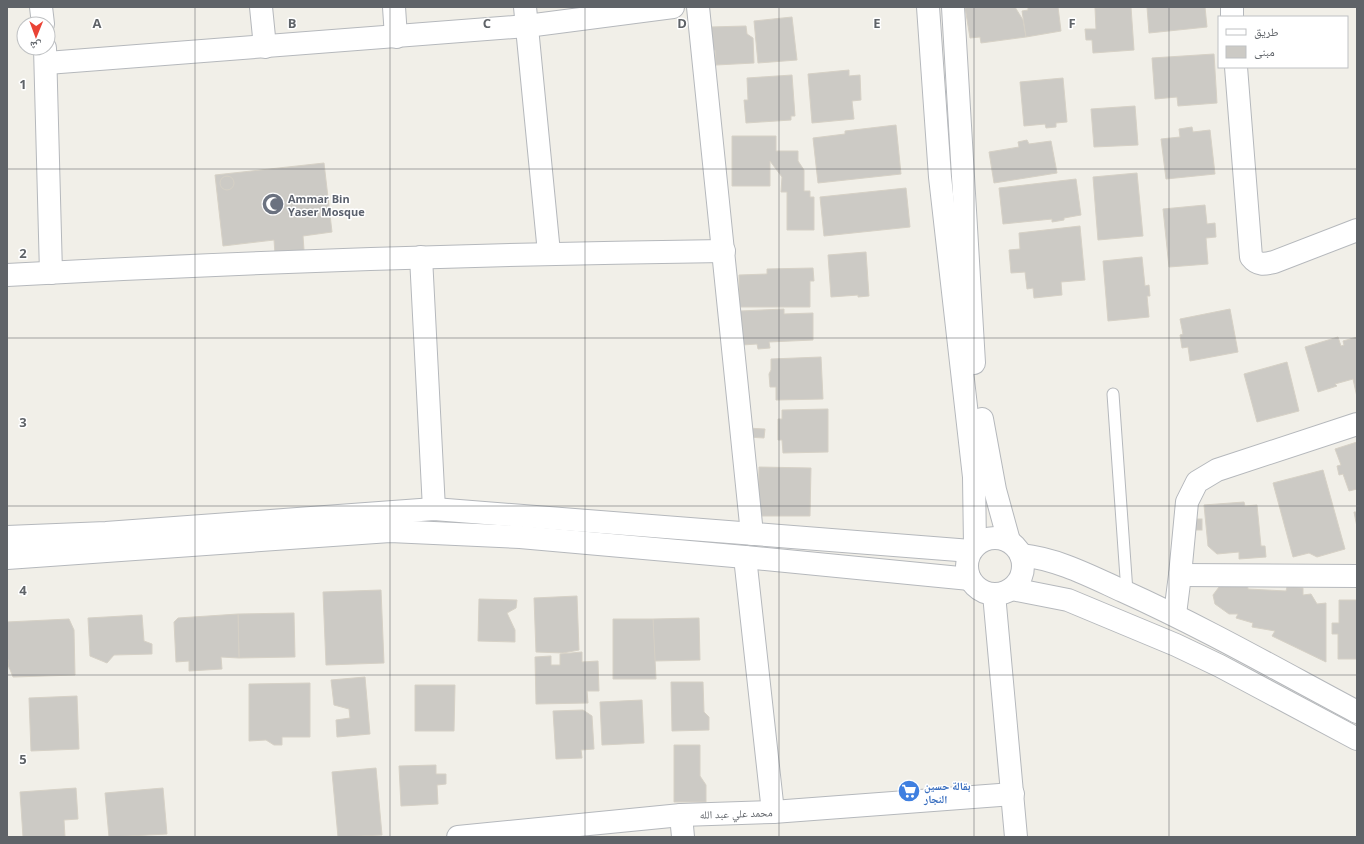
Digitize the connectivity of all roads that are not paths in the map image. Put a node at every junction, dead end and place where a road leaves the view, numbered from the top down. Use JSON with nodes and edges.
{"nodes":[{"id":1,"x":260,"y":7,"type":"edge"},
{"id":2,"x":394,"y":7,"type":"edge"},
{"id":3,"x":673,"y":7,"type":"edge"},
{"id":4,"x":698,"y":7,"type":"edge"},
{"id":5,"x":928,"y":7,"type":"edge"},
{"id":6,"x":953,"y":7,"type":"edge"},
{"id":7,"x":526,"y":17,"type":"edge"},
{"id":8,"x":396,"y":37,"type":"junction"},
{"id":9,"x":265,"y":47,"type":"junction"},
{"id":10,"x":46,"y":56,"type":"edge"},
{"id":11,"x":56,"y":56,"type":"edge"},
{"id":12,"x":1236,"y":68,"type":"edge"},
{"id":13,"x":1357,"y":230,"type":"edge"},
{"id":14,"x":724,"y":251,"type":"junction"},
{"id":15,"x":549,"y":253,"type":"junction"},
{"id":16,"x":421,"y":257,"type":"junction"},
{"id":17,"x":51,"y":273,"type":"junction"},
{"id":18,"x":7,"y":275,"type":"edge"},
{"id":19,"x":1113,"y":394,"type":"dead end"},
{"id":20,"x":1357,"y":424,"type":"edge"},
{"id":21,"x":434,"y":509,"type":"junction"},
{"id":22,"x":752,"y":534,"type":"junction"},
{"id":23,"x":7,"y":537,"type":"edge"},
{"id":24,"x":973,"y":548,"type":"junction"},
{"id":25,"x":1015,"y":548,"type":"junction"},
{"id":26,"x":745,"y":557,"type":"junction"},
{"id":27,"x":7,"y":558,"type":"edge"},
{"id":28,"x":1180,"y":575,"type":"junction"},
{"id":29,"x":1357,"y":576,"type":"edge"},
{"id":30,"x":970,"y":579,"type":"junction"},
{"id":31,"x":1003,"y":591,"type":"junction"},
{"id":32,"x":1127,"y":592,"type":"junction"},
{"id":33,"x":1174,"y":614,"type":"junction"},
{"id":34,"x":1357,"y":712,"type":"edge"},
{"id":35,"x":1357,"y":739,"type":"edge"},
{"id":36,"x":1013,"y":794,"type":"junction"},
{"id":37,"x":773,"y":812,"type":"junction"},
{"id":38,"x":681,"y":815,"type":"junction"},
{"id":39,"x":458,"y":837,"type":"edge"},
{"id":40,"x":683,"y":837,"type":"edge"},
{"id":41,"x":1016,"y":837,"type":"edge"}],
"edges":[{"from":1,"to":9,"type":"street"},
{"from":2,"to":8,"type":"street"},
{"from":3,"to":7,"type":"street"},
{"from":4,"to":14,"type":"street"},
{"from":5,"to":24,"type":"street"},
{"from":6,"to":25,"type":"street"},
{"from":7,"to":8,"type":"street"},
{"from":7,"to":15,"type":"street"},
{"from":8,"to":9,"type":"street"},
{"from":9,"to":11,"type":"street"},
{"from":10,"to":17,"type":"street"},
{"from":12,"to":13,"type":"street"},
{"from":14,"to":15,"type":"street"},
{"from":14,"to":22,"type":"street"},
{"from":15,"to":16,"type":"street"},
{"from":16,"to":17,"type":"street"},
{"from":16,"to":21,"type":"street"},
{"from":17,"to":18,"type":"street"},
{"from":19,"to":32,"type":"lane"},
{"from":20,"to":28,"type":"street"},
{"from":21,"to":22,"type":"street"},
{"from":21,"to":23,"type":"street"},
{"from":22,"to":24,"type":"street"},
{"from":24,"to":25,"type":"street"},
{"from":24,"to":30,"type":"street"},
{"from":25,"to":31,"type":"street"},
{"from":25,"to":32,"type":"street"},
{"from":26,"to":27,"type":"street"},
{"from":26,"to":30,"type":"street"},
{"from":26,"to":37,"type":"street"},
{"from":28,"to":29,"type":"street"},
{"from":28,"to":33,"type":"street"},
{"from":30,"to":31,"type":"street"},
{"from":31,"to":35,"type":"street"},
{"from":31,"to":36,"type":"street"},
{"from":32,"to":33,"type":"street"},
{"from":33,"to":34,"type":"street"},
{"from":36,"to":37,"type":"street","name":"محمد علي عبد الله"},
{"from":36,"to":41,"type":"street"},
{"from":37,"to":38,"type":"street","name":"محمد علي عبد الله"},
{"from":38,"to":39,"type":"street","name":"محمد علي عبد الله"},
{"from":38,"to":40,"type":"street"}]}
